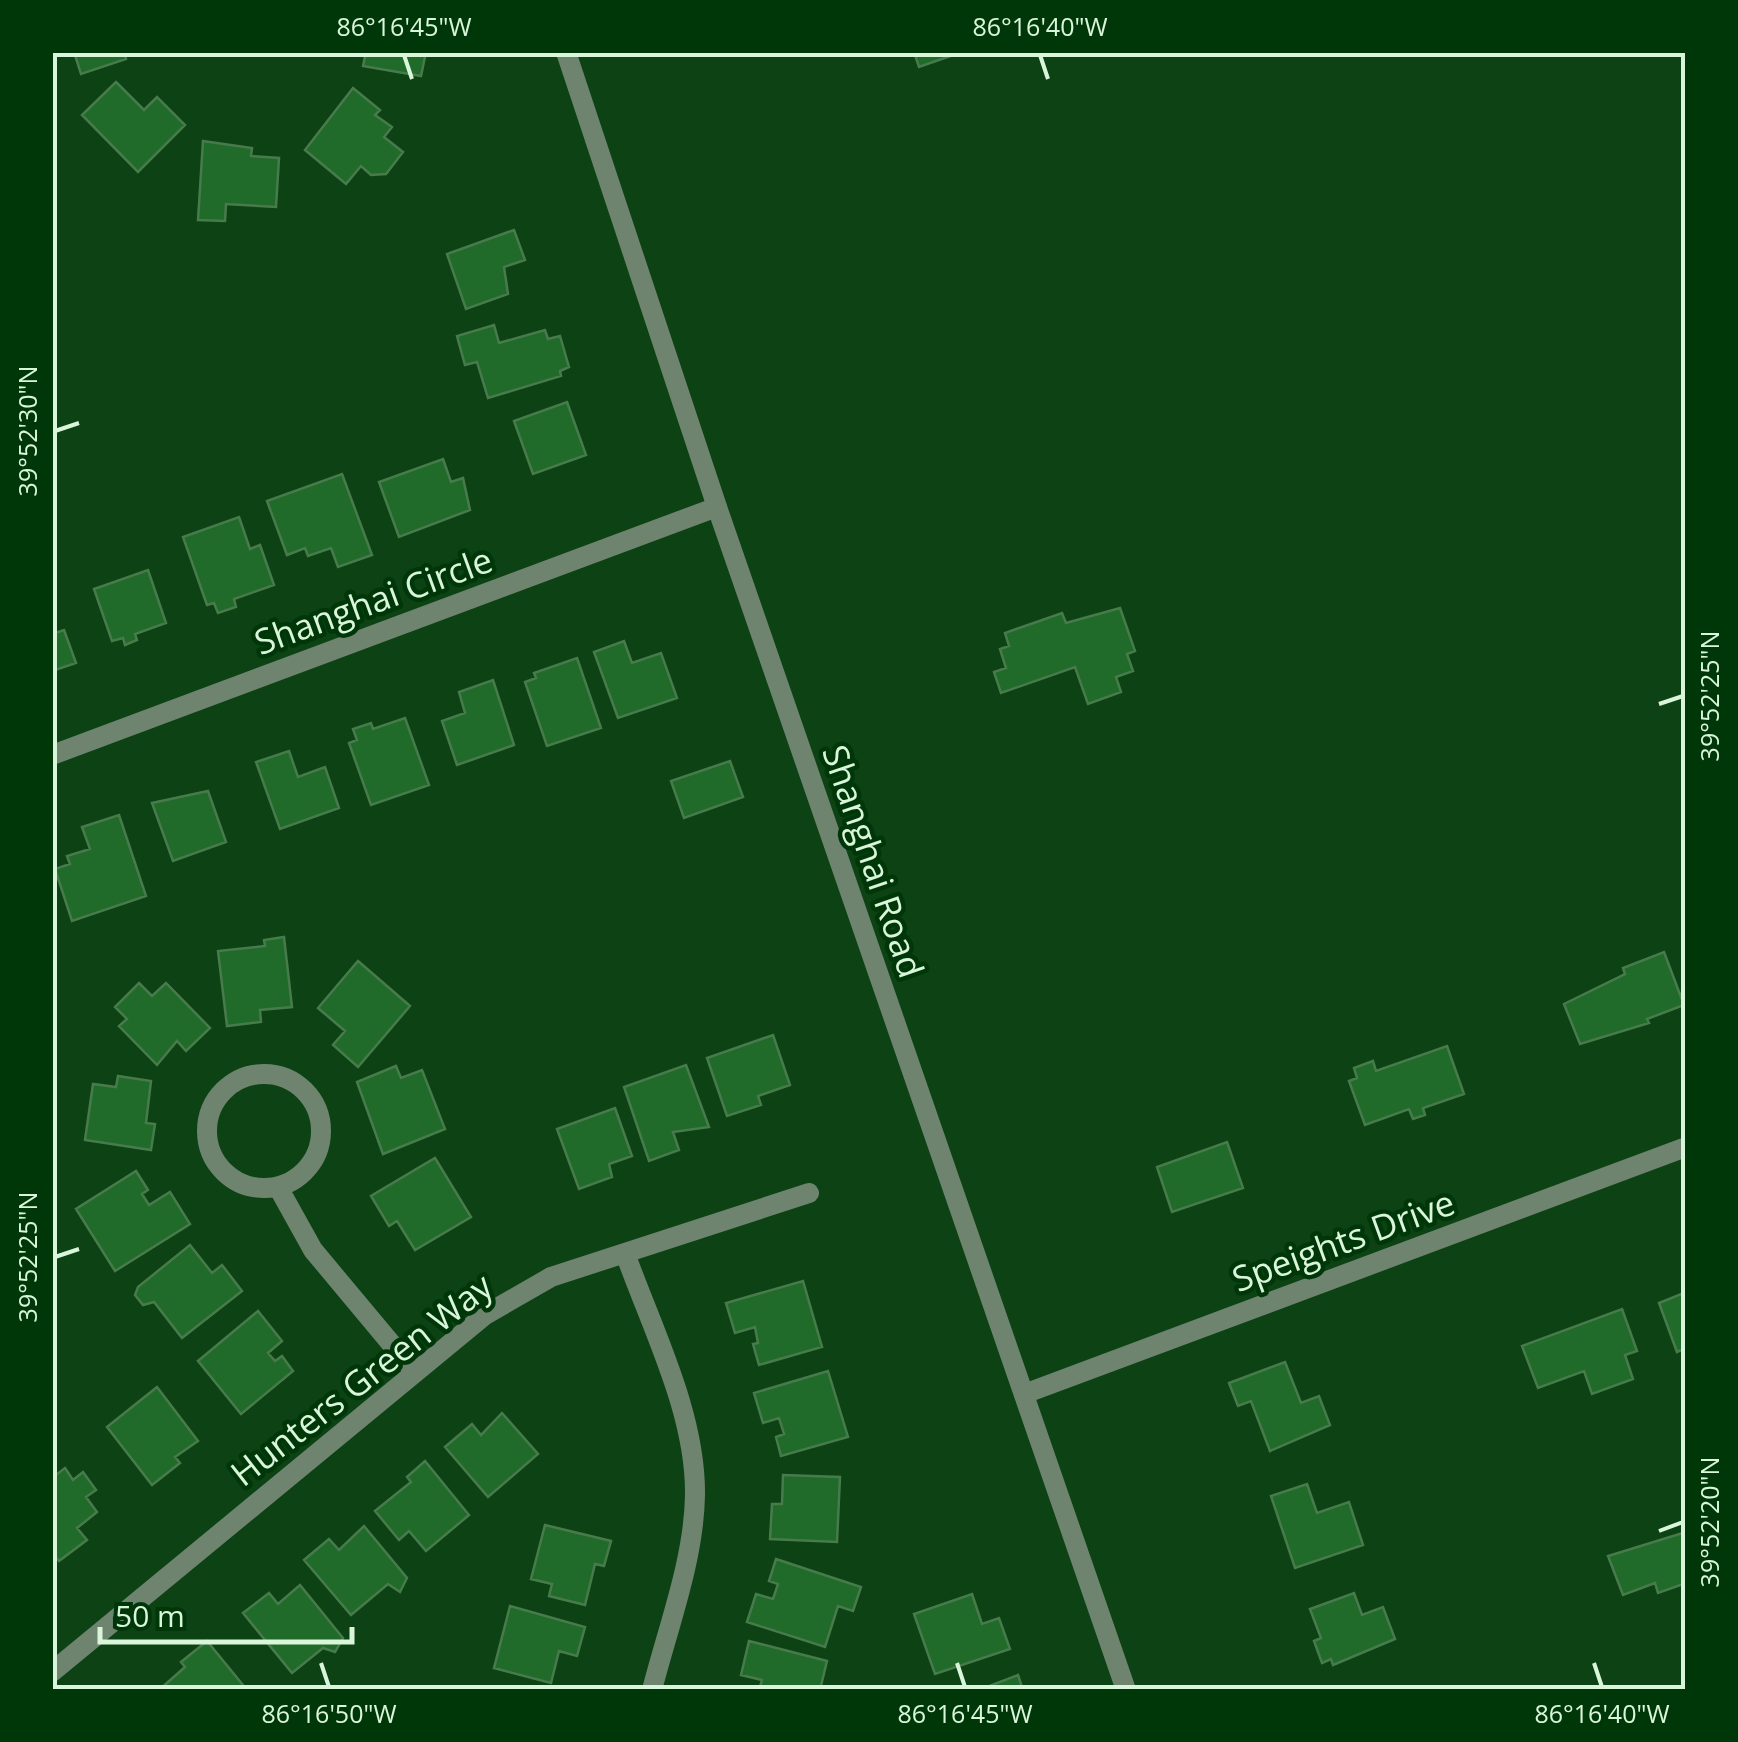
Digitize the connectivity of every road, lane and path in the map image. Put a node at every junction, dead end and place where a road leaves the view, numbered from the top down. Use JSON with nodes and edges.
{"nodes":[{"id":1,"x":566,"y":52,"type":"edge"},
{"id":2,"x":717,"y":507,"type":"junction"},
{"id":3,"x":52,"y":755,"type":"edge"},
{"id":4,"x":1686,"y":1147,"type":"edge"},
{"id":5,"x":278,"y":1187,"type":"junction"},
{"id":6,"x":808,"y":1193,"type":"dead end"},
{"id":7,"x":625,"y":1253,"type":"junction"},
{"id":8,"x":414,"y":1371,"type":"junction"},
{"id":9,"x":1024,"y":1394,"type":"junction"},
{"id":10,"x":52,"y":1672,"type":"edge"},
{"id":11,"x":52,"y":1680,"type":"edge"},
{"id":12,"x":60,"y":1690,"type":"edge"},
{"id":13,"x":652,"y":1690,"type":"edge"},
{"id":14,"x":1126,"y":1690,"type":"edge"}],
"edges":[{"from":1,"to":2,"type":"street","name":"Shanghai Road"},
{"from":2,"to":3,"type":"street","name":"Shanghai Circle"},
{"from":2,"to":9,"type":"street","name":"Shanghai Road"},
{"from":4,"to":9,"type":"street","name":"Speights Drive"},
{"from":5,"to":5,"type":"street"},
{"from":5,"to":8,"type":"street"},
{"from":6,"to":7,"type":"street","name":"Hunters Green Way"},
{"from":7,"to":8,"type":"street","name":"Hunters Green Way"},
{"from":7,"to":13,"type":"street"},
{"from":8,"to":10,"type":"street","name":"Hunters Green Way"},
{"from":9,"to":14,"type":"street","name":"Shanghai Road"},
{"from":11,"to":12,"type":"street"}]}
